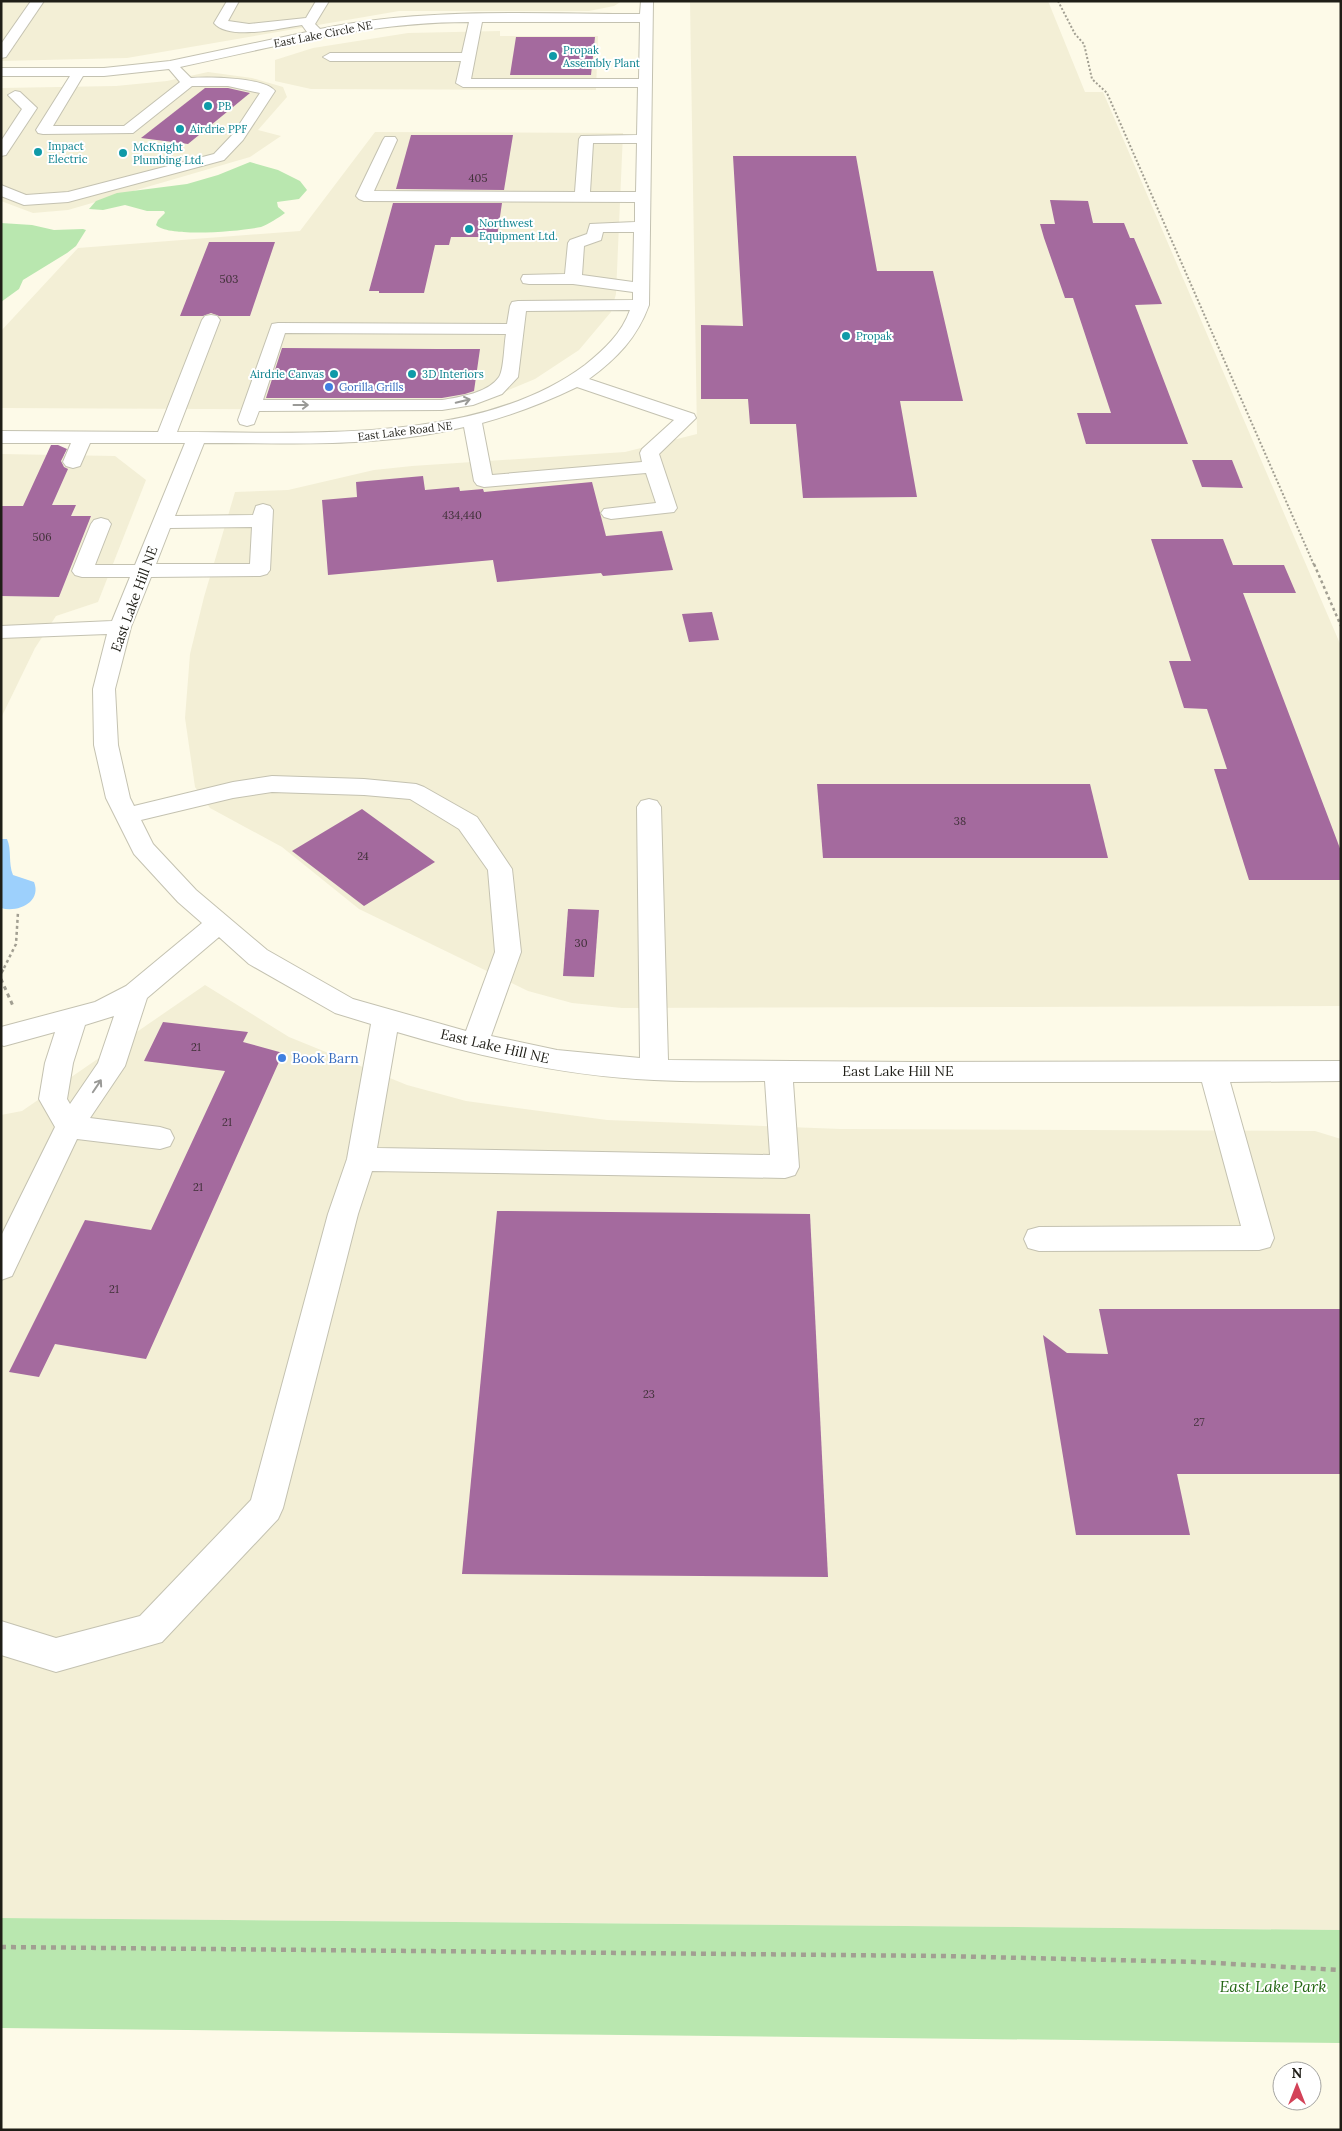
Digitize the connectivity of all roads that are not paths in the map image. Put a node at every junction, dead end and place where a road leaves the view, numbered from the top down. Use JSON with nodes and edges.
{"nodes":[{"id":1,"x":38,"y":1,"type":"edge"},
{"id":2,"x":233,"y":1,"type":"edge"},
{"id":3,"x":323,"y":1,"type":"edge"},
{"id":4,"x":493,"y":2,"type":"edge"},
{"id":5,"x":647,"y":10,"type":"edge"},
{"id":6,"x":476,"y":18,"type":"junction"},
{"id":7,"x":490,"y":18,"type":"junction"},
{"id":8,"x":312,"y":19,"type":"junction"},
{"id":9,"x":317,"y":34,"type":"junction"},
{"id":10,"x":1,"y":54,"type":"edge"},
{"id":11,"x":330,"y":57,"type":"dead end"},
{"id":12,"x":468,"y":57,"type":"junction"},
{"id":13,"x":170,"y":65,"type":"junction"},
{"id":14,"x":1,"y":72,"type":"edge"},
{"id":15,"x":30,"y":72,"type":"junction"},
{"id":16,"x":79,"y":72,"type":"junction"},
{"id":17,"x":188,"y":82,"type":"junction"},
{"id":18,"x":645,"y":83,"type":"junction"},
{"id":19,"x":8,"y":95,"type":"edge"},
{"id":20,"x":43,"y":130,"type":"junction"},
{"id":21,"x":30,"y":137,"type":"dead end"},
{"id":22,"x":644,"y":139,"type":"junction"},
{"id":23,"x":390,"y":140,"type":"dead end"},
{"id":24,"x":1,"y":152,"type":"edge"},
{"id":25,"x":1,"y":190,"type":"edge"},
{"id":26,"x":582,"y":197,"type":"junction"},
{"id":27,"x":643,"y":197,"type":"junction"},
{"id":28,"x":643,"y":227,"type":"junction"},
{"id":29,"x":529,"y":279,"type":"dead end"},
{"id":30,"x":573,"y":279,"type":"junction"},
{"id":31,"x":641,"y":297,"type":"junction"},
{"id":32,"x":210,"y":320,"type":"dead end"},
{"id":33,"x":515,"y":329,"type":"junction"},
{"id":34,"x":575,"y":380,"type":"junction"},
{"id":35,"x":253,"y":406,"type":"junction"},
{"id":36,"x":472,"y":421,"type":"junction"},
{"id":37,"x":1,"y":437,"type":"edge"},
{"id":38,"x":83,"y":437,"type":"junction"},
{"id":39,"x":165,"y":438,"type":"junction"},
{"id":40,"x":196,"y":438,"type":"junction"},
{"id":41,"x":240,"y":438,"type":"junction"},
{"id":42,"x":73,"y":462,"type":"dead end"},
{"id":43,"x":654,"y":467,"type":"junction"},
{"id":44,"x":611,"y":513,"type":"dead end"},
{"id":45,"x":162,"y":522,"type":"junction"},
{"id":46,"x":101,"y":524,"type":"dead end"},
{"id":47,"x":143,"y":571,"type":"junction"},
{"id":48,"x":120,"y":627,"type":"junction"},
{"id":49,"x":1,"y":632,"type":"edge"},
{"id":50,"x":649,"y":807,"type":"dead end"},
{"id":51,"x":127,"y":816,"type":"junction"},
{"id":52,"x":219,"y":924,"type":"junction"},
{"id":53,"x":135,"y":993,"type":"junction"},
{"id":54,"x":386,"y":1018,"type":"junction"},
{"id":55,"x":73,"y":1019,"type":"junction"},
{"id":56,"x":4,"y":1036,"type":"dead end"},
{"id":57,"x":475,"y":1042,"type":"junction"},
{"id":58,"x":654,"y":1070,"type":"junction"},
{"id":59,"x":778,"y":1071,"type":"junction"},
{"id":60,"x":1212,"y":1071,"type":"junction"},
{"id":61,"x":1341,"y":1071,"type":"edge"},
{"id":62,"x":69,"y":1127,"type":"junction"},
{"id":63,"x":160,"y":1138,"type":"dead end"},
{"id":64,"x":361,"y":1159,"type":"junction"},
{"id":65,"x":1039,"y":1238,"type":"dead end"},
{"id":66,"x":1,"y":1267,"type":"edge"},
{"id":67,"x":1,"y":1638,"type":"edge"}],
"edges":[{"from":1,"to":10,"type":"street"},
{"from":2,"to":8,"type":"street"},
{"from":3,"to":8,"type":"street"},
{"from":4,"to":7,"type":"street"},
{"from":5,"to":7,"type":"street","name":"East Lake Circle NE"},
{"from":5,"to":18,"type":"street","name":"East Lake Road NE"},
{"from":6,"to":7,"type":"street","name":"East Lake Circle NE"},
{"from":6,"to":9,"type":"street","name":"East Lake Circle NE"},
{"from":6,"to":12,"type":"street"},
{"from":8,"to":9,"type":"street"},
{"from":9,"to":13,"type":"street","name":"East Lake Circle NE"},
{"from":11,"to":12,"type":"street"},
{"from":12,"to":18,"type":"street"},
{"from":13,"to":16,"type":"street","name":"East Lake Circle NE"},
{"from":13,"to":17,"type":"street"},
{"from":14,"to":15,"type":"street","name":"East Lake Circle NE"},
{"from":15,"to":16,"type":"street","name":"East Lake Circle NE"},
{"from":15,"to":19,"type":"street"},
{"from":16,"to":20,"type":"street"},
{"from":17,"to":20,"type":"street"},
{"from":17,"to":25,"type":"street"},
{"from":18,"to":22,"type":"street","name":"East Lake Road NE"},
{"from":19,"to":24,"type":"street"},
{"from":20,"to":21,"type":"street"},
{"from":22,"to":26,"type":"street"},
{"from":22,"to":27,"type":"street","name":"East Lake Road NE"},
{"from":23,"to":26,"type":"street"},
{"from":26,"to":27,"type":"street"},
{"from":27,"to":28,"type":"street","name":"East Lake Road NE"},
{"from":28,"to":30,"type":"street"},
{"from":28,"to":31,"type":"street","name":"East Lake Road NE"},
{"from":29,"to":30,"type":"street"},
{"from":30,"to":31,"type":"street"},
{"from":31,"to":33,"type":"street"},
{"from":31,"to":34,"type":"street","name":"East Lake Road NE"},
{"from":32,"to":39,"type":"street"},
{"from":35,"to":33,"type":"street","one_way":true},
{"from":33,"to":35,"type":"street"},
{"from":34,"to":36,"type":"street","name":"East Lake Road NE"},
{"from":34,"to":43,"type":"street"},
{"from":35,"to":41,"type":"street"},
{"from":36,"to":41,"type":"street","name":"East Lake Road NE"},
{"from":36,"to":43,"type":"street"},
{"from":37,"to":38,"type":"street","name":"East Lake Road NE"},
{"from":38,"to":39,"type":"street","name":"East Lake Road NE"},
{"from":38,"to":42,"type":"street"},
{"from":39,"to":40,"type":"street","name":"East Lake Road NE"},
{"from":40,"to":41,"type":"street","name":"East Lake Road NE"},
{"from":40,"to":45,"type":"street","name":"East Lake Hill NE"},
{"from":43,"to":44,"type":"street"},
{"from":45,"to":47,"type":"street","name":"East Lake Hill NE"},
{"from":45,"to":47,"type":"street"},
{"from":46,"to":47,"type":"street"},
{"from":47,"to":48,"type":"street","name":"East Lake Hill NE"},
{"from":48,"to":49,"type":"street"},
{"from":48,"to":51,"type":"street","name":"East Lake Hill NE"},
{"from":50,"to":58,"type":"street"},
{"from":51,"to":52,"type":"street","name":"East Lake Hill NE"},
{"from":51,"to":57,"type":"street"},
{"from":52,"to":53,"type":"street"},
{"from":52,"to":54,"type":"street","name":"East Lake Hill NE"},
{"from":53,"to":55,"type":"street"},
{"from":62,"to":53,"type":"street","one_way":true},
{"from":54,"to":57,"type":"street","name":"East Lake Hill NE"},
{"from":54,"to":64,"type":"street"},
{"from":55,"to":56,"type":"street"},
{"from":55,"to":62,"type":"street"},
{"from":57,"to":58,"type":"street","name":"East Lake Hill NE"},
{"from":58,"to":59,"type":"street","name":"East Lake Hill NE"},
{"from":59,"to":60,"type":"street","name":"East Lake Hill NE"},
{"from":59,"to":64,"type":"street"},
{"from":60,"to":61,"type":"street","name":"East Lake Hill NE"},
{"from":60,"to":65,"type":"street"},
{"from":62,"to":63,"type":"street"},
{"from":62,"to":66,"type":"street"},
{"from":64,"to":67,"type":"street"}]}
